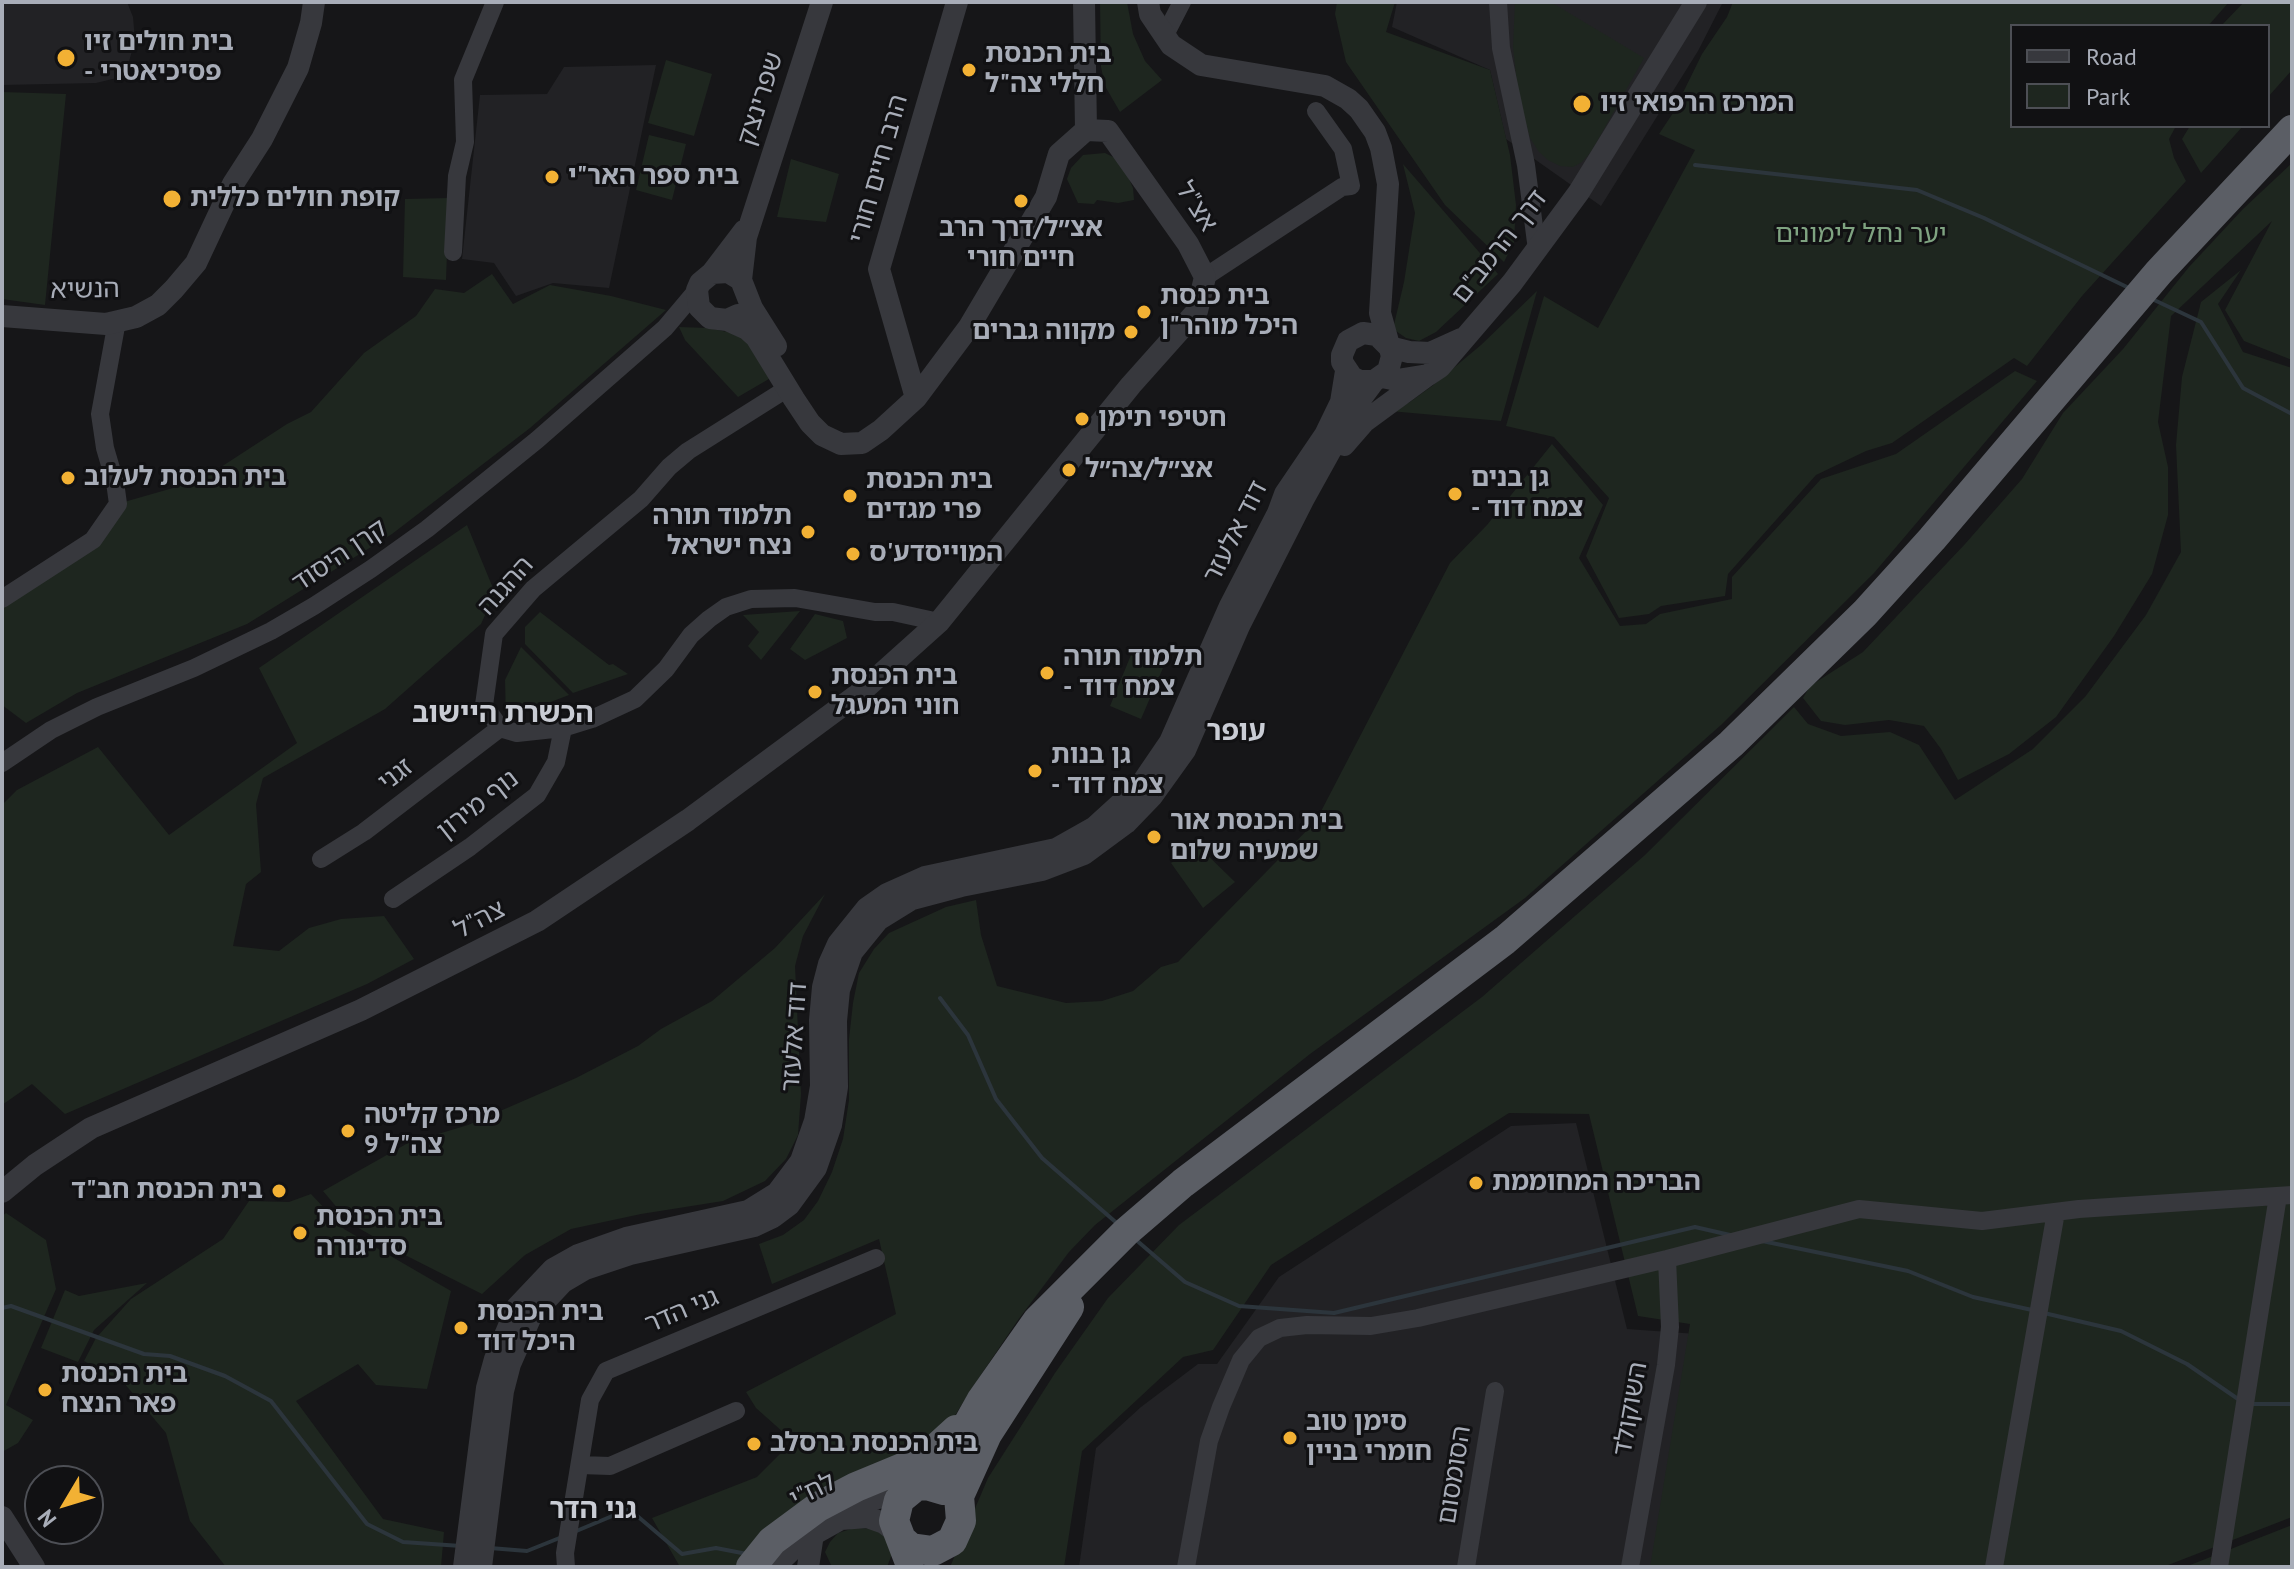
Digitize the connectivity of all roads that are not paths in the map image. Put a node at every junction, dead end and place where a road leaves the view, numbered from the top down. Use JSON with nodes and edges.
{"nodes":[{"id":1,"x":314,"y":2,"type":"edge"},
{"id":2,"x":495,"y":2,"type":"edge"},
{"id":3,"x":822,"y":2,"type":"edge"},
{"id":4,"x":957,"y":2,"type":"edge"},
{"id":5,"x":1084,"y":2,"type":"edge"},
{"id":6,"x":1148,"y":2,"type":"edge"},
{"id":7,"x":1182,"y":2,"type":"edge"},
{"id":8,"x":1498,"y":2,"type":"edge"},
{"id":9,"x":1693,"y":6,"type":"edge"},
{"id":10,"x":1165,"y":35,"type":"junction"},
{"id":11,"x":1316,"y":111,"type":"dead end"},
{"id":12,"x":1086,"y":130,"type":"junction"},
{"id":13,"x":2292,"y":130,"type":"edge"},
{"id":14,"x":753,"y":212,"type":"junction"},
{"id":15,"x":1386,"y":238,"type":"junction"},
{"id":16,"x":1537,"y":250,"type":"junction"},
{"id":17,"x":453,"y":252,"type":"dead end"},
{"id":18,"x":1205,"y":277,"type":"junction"},
{"id":19,"x":705,"y":282,"type":"junction"},
{"id":20,"x":744,"y":288,"type":"junction"},
{"id":21,"x":2,"y":316,"type":"edge"},
{"id":22,"x":719,"y":319,"type":"junction"},
{"id":23,"x":117,"y":321,"type":"junction"},
{"id":24,"x":665,"y":328,"type":"junction"},
{"id":25,"x":1355,"y":336,"type":"junction"},
{"id":26,"x":1466,"y":337,"type":"junction"},
{"id":27,"x":1389,"y":347,"type":"junction"},
{"id":28,"x":1346,"y":371,"type":"junction"},
{"id":29,"x":1428,"y":375,"type":"junction"},
{"id":30,"x":1378,"y":379,"type":"junction"},
{"id":31,"x":788,"y":388,"type":"junction"},
{"id":32,"x":916,"y":398,"type":"junction"},
{"id":33,"x":881,"y":430,"type":"junction"},
{"id":34,"x":1303,"y":500,"type":"junction"},
{"id":35,"x":2,"y":599,"type":"edge"},
{"id":36,"x":939,"y":622,"type":"junction"},
{"id":37,"x":500,"y":728,"type":"junction"},
{"id":38,"x":563,"y":728,"type":"junction"},
{"id":39,"x":2,"y":763,"type":"edge"},
{"id":40,"x":321,"y":859,"type":"dead end"},
{"id":41,"x":393,"y":899,"type":"dead end"},
{"id":42,"x":2,"y":1192,"type":"edge"},
{"id":43,"x":2285,"y":1196,"type":"edge"},
{"id":44,"x":2056,"y":1212,"type":"junction"},
{"id":45,"x":876,"y":1258,"type":"dead end"},
{"id":46,"x":1667,"y":1259,"type":"junction"},
{"id":47,"x":1089,"y":1270,"type":"junction"},
{"id":48,"x":1495,"y":1391,"type":"dead end"},
{"id":49,"x":736,"y":1411,"type":"dead end"},
{"id":50,"x":975,"y":1412,"type":"junction"},
{"id":51,"x":580,"y":1465,"type":"junction"},
{"id":52,"x":916,"y":1488,"type":"junction"},
{"id":53,"x":959,"y":1510,"type":"junction"},
{"id":54,"x":2,"y":1517,"type":"edge"},
{"id":55,"x":813,"y":1534,"type":"junction"},
{"id":56,"x":912,"y":1552,"type":"edge"},
{"id":57,"x":771,"y":1564,"type":"edge"},
{"id":58,"x":34,"y":1567,"type":"edge"},
{"id":59,"x":464,"y":1567,"type":"edge"},
{"id":60,"x":481,"y":1567,"type":"edge"},
{"id":61,"x":566,"y":1567,"type":"edge"},
{"id":62,"x":808,"y":1567,"type":"edge"},
{"id":63,"x":1186,"y":1567,"type":"edge"},
{"id":64,"x":1466,"y":1567,"type":"edge"},
{"id":65,"x":1630,"y":1567,"type":"edge"},
{"id":66,"x":1994,"y":1567,"type":"edge"},
{"id":67,"x":2219,"y":1567,"type":"edge"}],
"edges":[{"from":1,"to":23,"type":"street","name":"הנשיא"},
{"from":2,"to":17,"type":"street"},
{"from":3,"to":14,"type":"street","name":"שפרינצק"},
{"from":4,"to":32,"type":"street","name":"הרב חיים חורי"},
{"from":5,"to":12,"type":"street"},
{"from":6,"to":10,"type":"street"},
{"from":7,"to":10,"type":"street"},
{"from":8,"to":16,"type":"street"},
{"from":9,"to":16,"type":"street","name":"דרך הרמב\"ם"},
{"from":10,"to":15,"type":"street"},
{"from":11,"to":18,"type":"street"},
{"from":12,"to":18,"type":"street","name":"אצ\"ל"},
{"from":12,"to":32,"type":"street"},
{"from":13,"to":47,"type":"highway"},
{"from":14,"to":19,"type":"street","name":"שפרינצק"},
{"from":14,"to":20,"type":"street","name":"שפרינצק"},
{"from":15,"to":25,"type":"street"},
{"from":15,"to":27,"type":"street"},
{"from":16,"to":26,"type":"street","name":"דרך הרמב\"ם"},
{"from":18,"to":36,"type":"street"},
{"from":19,"to":20,"type":"street"},
{"from":19,"to":22,"type":"street"},
{"from":19,"to":24,"type":"street","name":"קרן היסוד"},
{"from":20,"to":22,"type":"street"},
{"from":20,"to":33,"type":"street"},
{"from":21,"to":23,"type":"street","name":"הנשיא"},
{"from":22,"to":24,"type":"street","name":"קרן היסוד"},
{"from":22,"to":31,"type":"street"},
{"from":23,"to":35,"type":"street"},
{"from":24,"to":39,"type":"street","name":"קרן היסוד"},
{"from":25,"to":27,"type":"street"},
{"from":25,"to":28,"type":"street"},
{"from":26,"to":27,"type":"street","name":"דרך הרמב\"ם"},
{"from":26,"to":29,"type":"street","name":"דרך הרמב\"ם"},
{"from":27,"to":30,"type":"street"},
{"from":28,"to":30,"type":"street"},
{"from":28,"to":59,"type":"street","name":"דוד אלעזר"},
{"from":29,"to":30,"type":"street"},
{"from":29,"to":34,"type":"street","name":"דרך הרמב\"ם"},
{"from":30,"to":34,"type":"street","name":"דוד אלעזר"},
{"from":31,"to":33,"type":"street"},
{"from":31,"to":37,"type":"street","name":"ההגנה"},
{"from":32,"to":33,"type":"street"},
{"from":34,"to":60,"type":"street","name":"דוד אלעזר"},
{"from":36,"to":38,"type":"street"},
{"from":36,"to":42,"type":"street","name":"צה\"ל"},
{"from":37,"to":38,"type":"street"},
{"from":37,"to":40,"type":"street","name":"זגני"},
{"from":38,"to":41,"type":"street","name":"נוף מירון"},
{"from":43,"to":44,"type":"street"},
{"from":43,"to":67,"type":"street"},
{"from":44,"to":46,"type":"street"},
{"from":44,"to":66,"type":"street"},
{"from":45,"to":51,"type":"street","name":"גני הדר"},
{"from":46,"to":63,"type":"street"},
{"from":46,"to":65,"type":"street","name":"השוקולד"},
{"from":47,"to":50,"type":"highway"},
{"from":47,"to":53,"type":"highway"},
{"from":48,"to":64,"type":"street","name":"הסומסום"},
{"from":49,"to":51,"type":"street"},
{"from":50,"to":52,"type":"highway"},
{"from":50,"to":57,"type":"highway"},
{"from":51,"to":61,"type":"street","name":"גני הדר"},
{"from":52,"to":53,"type":"highway"},
{"from":52,"to":56,"type":"highway"},
{"from":52,"to":57,"type":"street","name":"לח\"י"},
{"from":53,"to":56,"type":"highway"},
{"from":54,"to":58,"type":"street"},
{"from":55,"to":56,"type":"street","name":"לח\"י"},
{"from":55,"to":57,"type":"street","name":"לח\"י"},
{"from":55,"to":62,"type":"street"}]}
